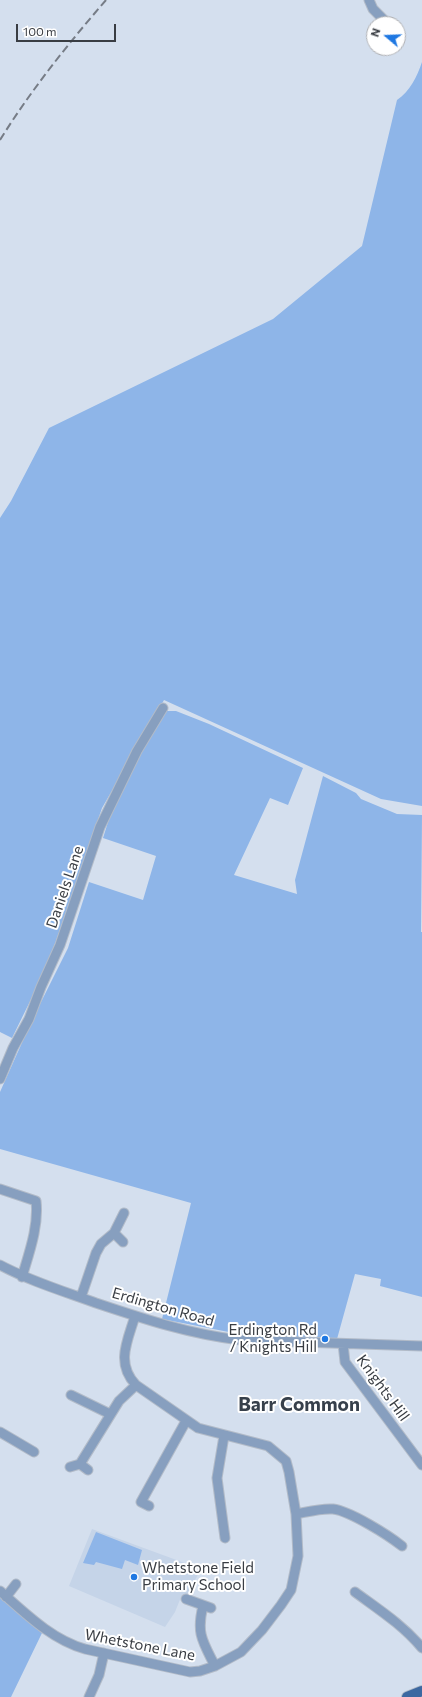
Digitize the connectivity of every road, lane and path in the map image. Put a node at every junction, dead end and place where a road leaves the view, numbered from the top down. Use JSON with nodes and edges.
{"nodes":[{"id":1,"x":369,"y":0,"type":"edge"},
{"id":2,"x":380,"y":16,"type":"edge"},
{"id":3,"x":163,"y":708,"type":"dead end"},
{"id":4,"x":0,"y":1079,"type":"edge"},
{"id":5,"x":1,"y":1192,"type":"edge"},
{"id":6,"x":124,"y":1213,"type":"dead end"},
{"id":7,"x":114,"y":1233,"type":"junction"},
{"id":8,"x":123,"y":1242,"type":"dead end"},
{"id":9,"x":0,"y":1264,"type":"edge"},
{"id":10,"x":22,"y":1277,"type":"junction"},
{"id":11,"x":81,"y":1297,"type":"junction"},
{"id":12,"x":135,"y":1316,"type":"junction"},
{"id":13,"x":343,"y":1344,"type":"junction"},
{"id":14,"x":422,"y":1346,"type":"edge"},
{"id":15,"x":136,"y":1385,"type":"junction"},
{"id":16,"x":71,"y":1395,"type":"dead end"},
{"id":17,"x":110,"y":1414,"type":"junction"},
{"id":18,"x":186,"y":1421,"type":"junction"},
{"id":19,"x":0,"y":1432,"type":"edge"},
{"id":20,"x":224,"y":1436,"type":"junction"},
{"id":21,"x":35,"y":1452,"type":"dead end"},
{"id":22,"x":422,"y":1465,"type":"edge"},
{"id":23,"x":70,"y":1467,"type":"dead end"},
{"id":24,"x":149,"y":1506,"type":"dead end"},
{"id":25,"x":296,"y":1514,"type":"junction"},
{"id":26,"x":391,"y":1537,"type":"junction"},
{"id":27,"x":224,"y":1539,"type":"dead end"},
{"id":28,"x":386,"y":1546,"type":"dead end"},
{"id":29,"x":402,"y":1546,"type":"dead end"},
{"id":30,"x":16,"y":1584,"type":"dead end"},
{"id":31,"x":354,"y":1592,"type":"dead end"},
{"id":32,"x":3,"y":1594,"type":"edge"},
{"id":33,"x":186,"y":1599,"type":"dead end"},
{"id":34,"x":422,"y":1648,"type":"edge"},
{"id":35,"x":104,"y":1652,"type":"junction"},
{"id":36,"x":215,"y":1666,"type":"junction"},
{"id":37,"x":422,"y":1691,"type":"edge"},
{"id":38,"x":89,"y":1697,"type":"edge"},
{"id":39,"x":407,"y":1697,"type":"edge"}],
"edges":[{"from":1,"to":2,"type":"street"},
{"from":3,"to":4,"type":"street","name":"Daniels Lane"},
{"from":5,"to":10,"type":"street"},
{"from":6,"to":7,"type":"street"},
{"from":7,"to":8,"type":"street"},
{"from":7,"to":11,"type":"street"},
{"from":9,"to":10,"type":"street","name":"Erdington Road"},
{"from":10,"to":11,"type":"street","name":"Erdington Road"},
{"from":11,"to":12,"type":"street","name":"Erdington Road"},
{"from":12,"to":13,"type":"street","name":"Erdington Road"},
{"from":12,"to":15,"type":"street","name":"Whetstone Lane"},
{"from":13,"to":14,"type":"street","name":"Erdington Road"},
{"from":13,"to":22,"type":"street","name":"Knights Hill"},
{"from":15,"to":17,"type":"street"},
{"from":15,"to":18,"type":"street","name":"Whetstone Lane"},
{"from":16,"to":17,"type":"street"},
{"from":17,"to":23,"type":"street"},
{"from":18,"to":20,"type":"street","name":"Whetstone Lane"},
{"from":18,"to":24,"type":"street"},
{"from":19,"to":21,"type":"street"},
{"from":20,"to":25,"type":"street","name":"Whetstone Lane"},
{"from":20,"to":27,"type":"street"},
{"from":25,"to":26,"type":"street"},
{"from":25,"to":36,"type":"street","name":"Whetstone Lane"},
{"from":26,"to":28,"type":"street"},
{"from":26,"to":29,"type":"street"},
{"from":30,"to":32,"type":"street"},
{"from":31,"to":34,"type":"street"},
{"from":32,"to":35,"type":"street","name":"Whetstone Lane"},
{"from":33,"to":36,"type":"street"},
{"from":35,"to":36,"type":"street","name":"Whetstone Lane"},
{"from":35,"to":38,"type":"street"},
{"from":37,"to":39,"type":"main road"}]}
